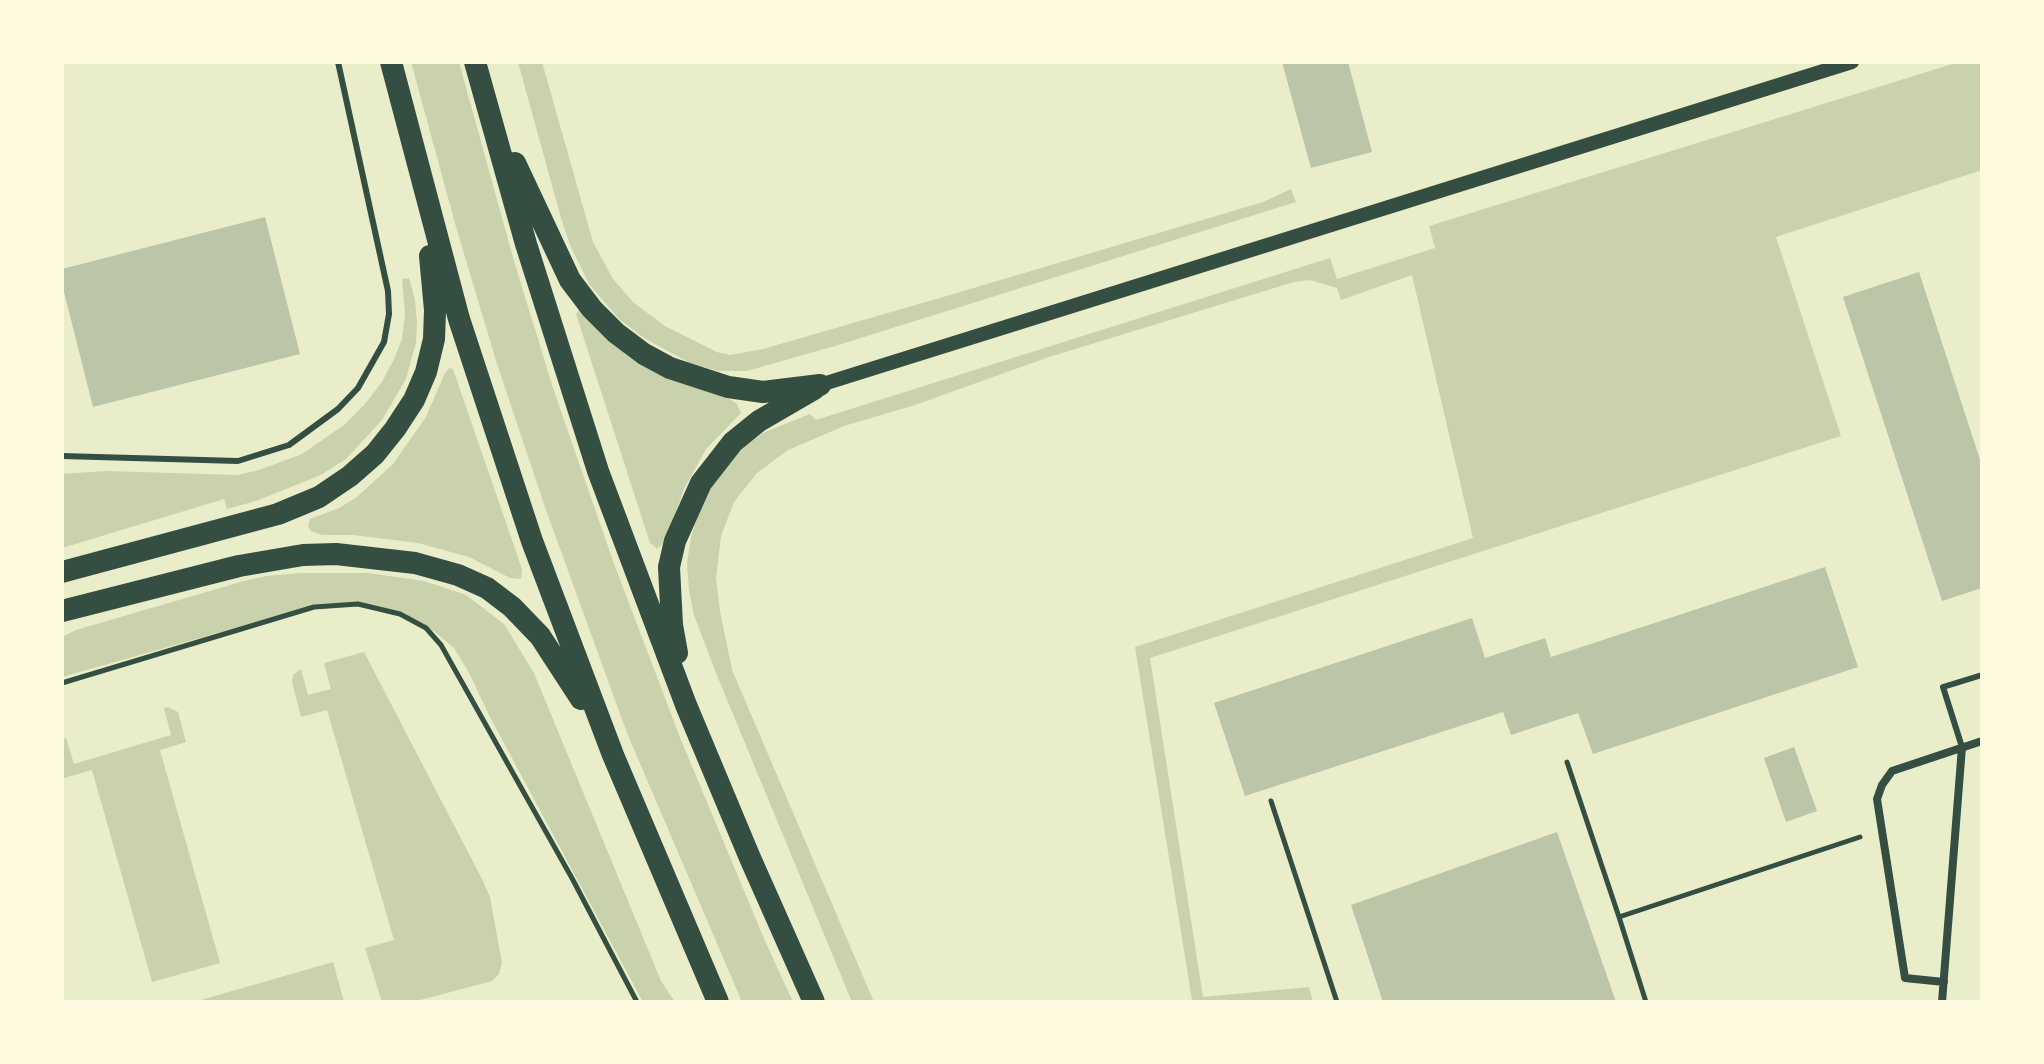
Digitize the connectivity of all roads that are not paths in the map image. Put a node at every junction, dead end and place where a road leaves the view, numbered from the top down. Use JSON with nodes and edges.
{"nodes":[{"id":1,"x":338,"y":62,"type":"edge"},
{"id":2,"x":391,"y":62,"type":"edge"},
{"id":3,"x":475,"y":62,"type":"edge"},
{"id":4,"x":1852,"y":62,"type":"edge"},
{"id":5,"x":480,"y":86,"type":"junction"},
{"id":6,"x":419,"y":176,"type":"junction"},
{"id":7,"x":820,"y":385,"type":"junction"},
{"id":8,"x":62,"y":456,"type":"edge"},
{"id":9,"x":62,"y":572,"type":"edge"},
{"id":10,"x":62,"y":611,"type":"edge"},
{"id":11,"x":1982,"y":675,"type":"edge"},
{"id":12,"x":686,"y":705,"type":"junction"},
{"id":13,"x":1982,"y":741,"type":"edge"},
{"id":14,"x":1962,"y":747,"type":"junction"},
{"id":15,"x":613,"y":755,"type":"junction"},
{"id":16,"x":1944,"y":982,"type":"junction"},
{"id":17,"x":718,"y":1002,"type":"edge"},
{"id":18,"x":814,"y":1002,"type":"edge"},
{"id":19,"x":1942,"y":1002,"type":"edge"}],
"edges":[{"from":1,"to":8,"type":"lane"},
{"from":2,"to":6,"type":"highway"},
{"from":3,"to":5,"type":"highway"},
{"from":4,"to":7,"type":"street"},
{"from":5,"to":7,"type":"highway"},
{"from":5,"to":12,"type":"highway"},
{"from":6,"to":9,"type":"highway"},
{"from":6,"to":15,"type":"highway"},
{"from":7,"to":12,"type":"highway"},
{"from":10,"to":15,"type":"highway"},
{"from":11,"to":14,"type":"lane"},
{"from":12,"to":18,"type":"highway"},
{"from":13,"to":14,"type":"street"},
{"from":14,"to":16,"type":"street"},
{"from":14,"to":16,"type":"street"},
{"from":15,"to":17,"type":"highway"},
{"from":16,"to":19,"type":"street"}]}
